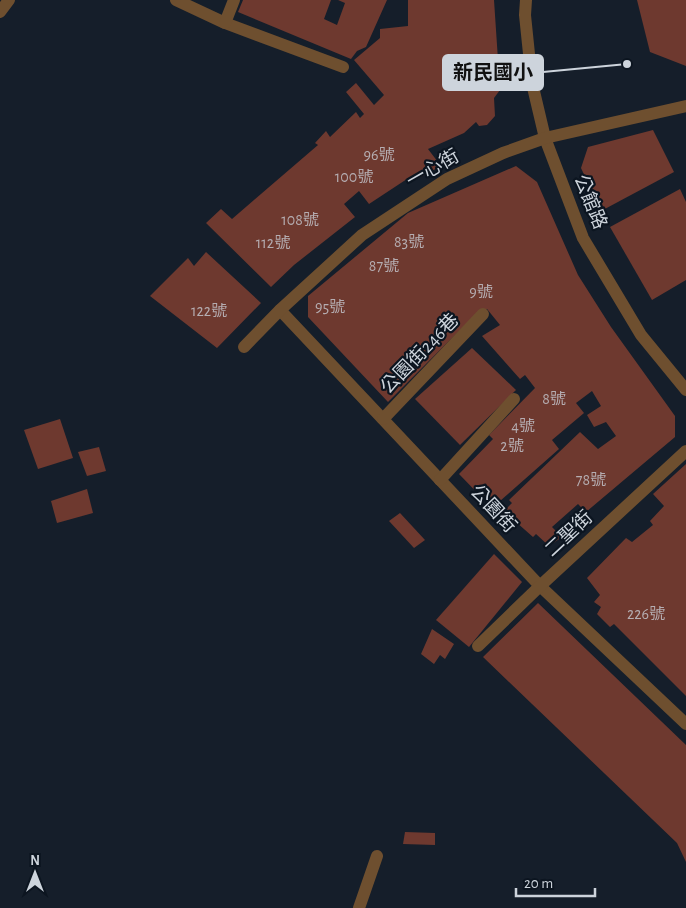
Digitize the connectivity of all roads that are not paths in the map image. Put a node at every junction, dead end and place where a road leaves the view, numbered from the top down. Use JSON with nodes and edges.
{"nodes":[{"id":1,"x":9,"y":0,"type":"edge"},
{"id":2,"x":176,"y":0,"type":"edge"},
{"id":3,"x":234,"y":0,"type":"edge"},
{"id":4,"x":526,"y":0,"type":"edge"},
{"id":5,"x":0,"y":12,"type":"edge"},
{"id":6,"x":225,"y":23,"type":"junction"},
{"id":7,"x":343,"y":67,"type":"dead end"},
{"id":8,"x":686,"y":106,"type":"edge"},
{"id":9,"x":545,"y":138,"type":"junction"},
{"id":10,"x":280,"y":310,"type":"junction"},
{"id":11,"x":483,"y":314,"type":"dead end"},
{"id":12,"x":244,"y":347,"type":"dead end"},
{"id":13,"x":686,"y":390,"type":"edge"},
{"id":14,"x":514,"y":399,"type":"dead end"},
{"id":15,"x":383,"y":420,"type":"junction"},
{"id":16,"x":686,"y":451,"type":"edge"},
{"id":17,"x":440,"y":480,"type":"junction"},
{"id":18,"x":540,"y":586,"type":"junction"},
{"id":19,"x":478,"y":646,"type":"dead end"},
{"id":20,"x":686,"y":724,"type":"edge"},
{"id":21,"x":377,"y":856,"type":"dead end"},
{"id":22,"x":359,"y":908,"type":"edge"}],
"edges":[{"from":1,"to":5,"type":"street"},
{"from":2,"to":6,"type":"street"},
{"from":3,"to":6,"type":"street"},
{"from":4,"to":9,"type":"street","name":"公館路"},
{"from":6,"to":7,"type":"street"},
{"from":8,"to":9,"type":"street","name":"一心街"},
{"from":9,"to":10,"type":"street","name":"一心街"},
{"from":9,"to":13,"type":"street","name":"公館路"},
{"from":10,"to":12,"type":"street","name":"一心街"},
{"from":10,"to":15,"type":"street","name":"公園街"},
{"from":11,"to":15,"type":"street","name":"公園街246巷"},
{"from":14,"to":17,"type":"street"},
{"from":15,"to":17,"type":"street","name":"公園街"},
{"from":16,"to":18,"type":"street","name":"二聖街"},
{"from":17,"to":18,"type":"street","name":"公園街"},
{"from":18,"to":19,"type":"street","name":"二聖街"},
{"from":18,"to":20,"type":"street","name":"公園街"},
{"from":21,"to":22,"type":"street"}]}
